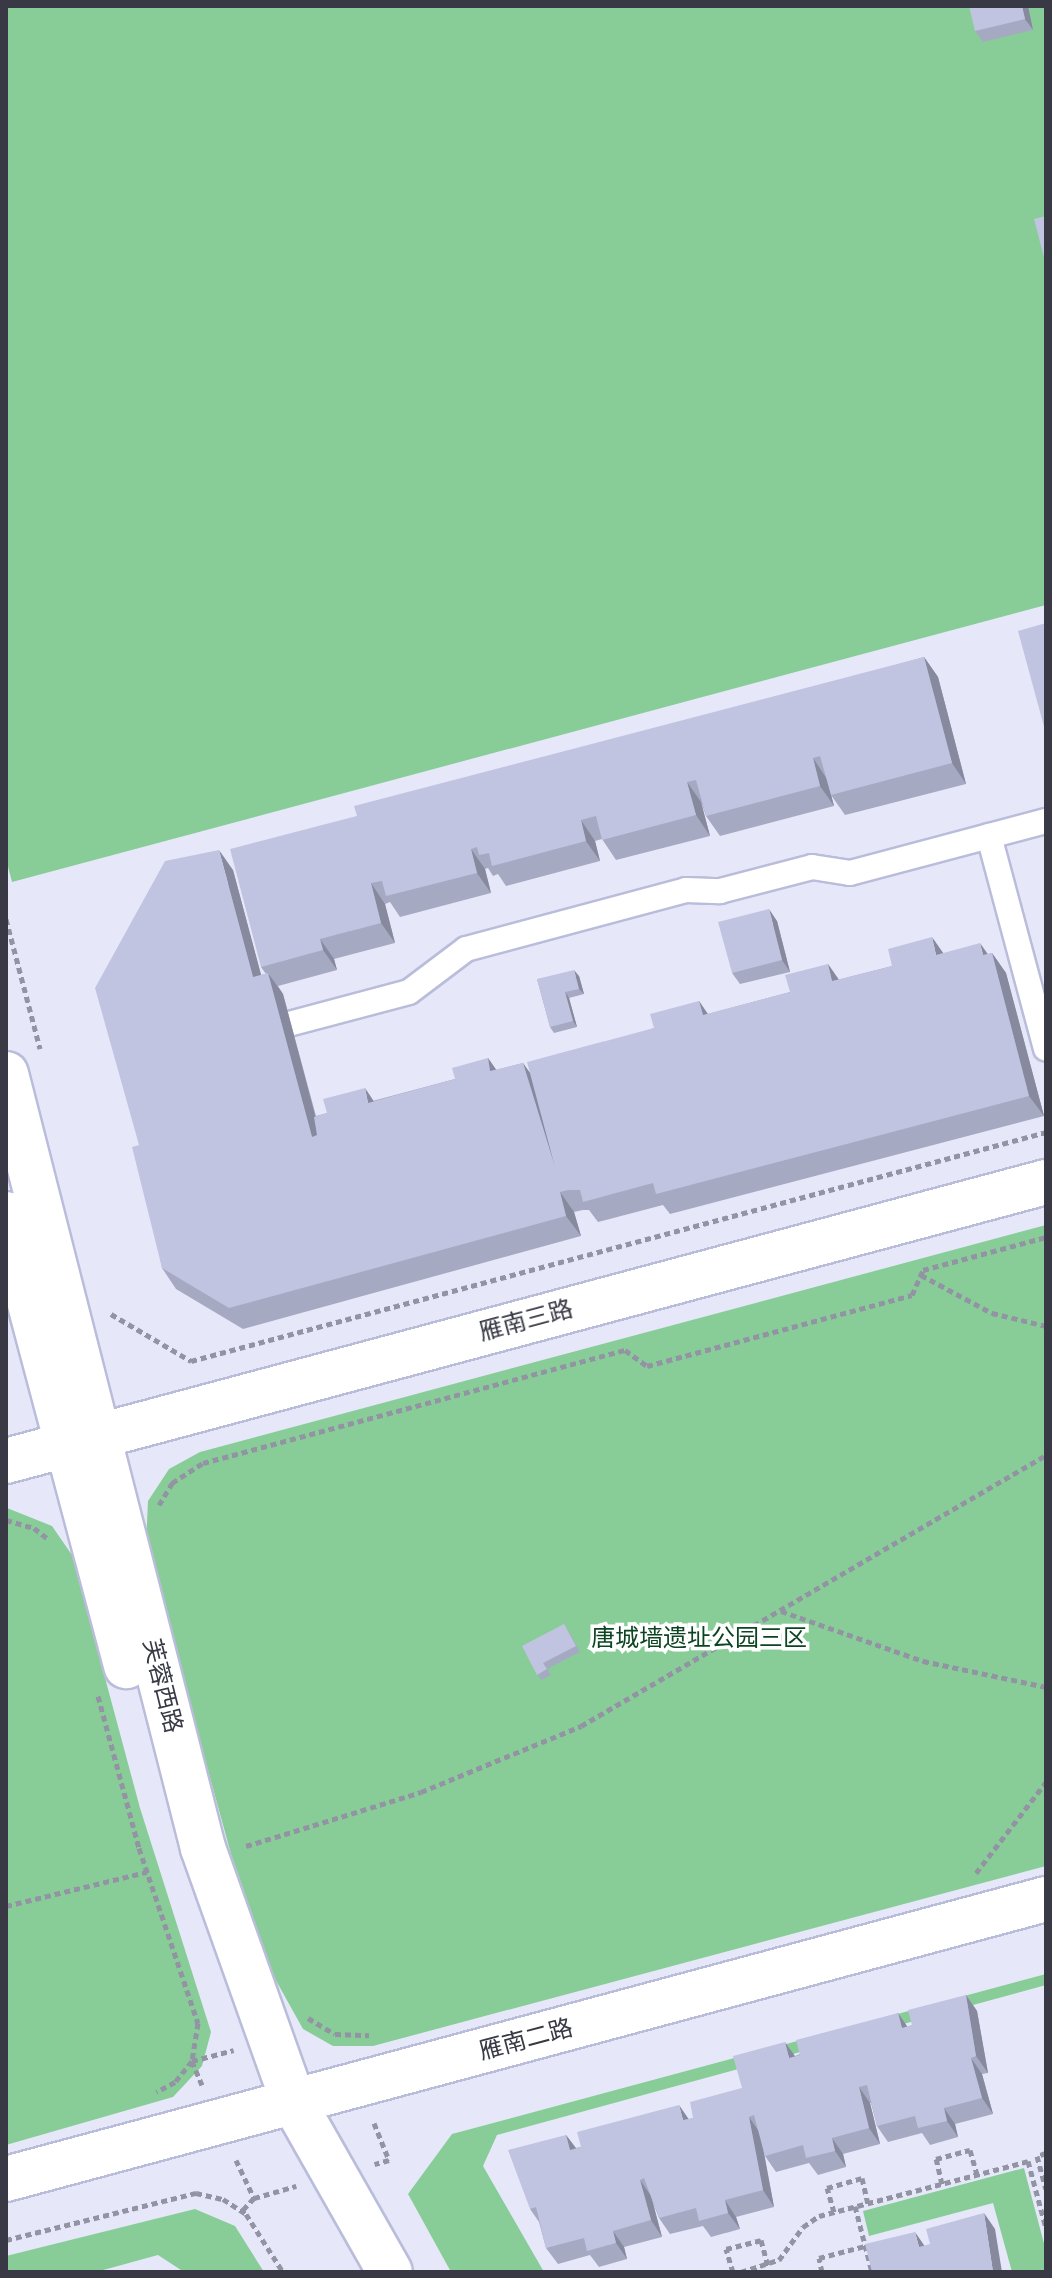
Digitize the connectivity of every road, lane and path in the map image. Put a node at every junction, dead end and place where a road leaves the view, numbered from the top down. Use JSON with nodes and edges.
{"nodes":[{"id":1,"x":1046,"y":821,"type":"edge"},
{"id":2,"x":989,"y":836,"type":"junction"},
{"id":3,"x":6,"y":919,"type":"edge"},
{"id":4,"x":285,"y":1025,"type":"edge"},
{"id":5,"x":1046,"y":1048,"type":"edge"},
{"id":6,"x":24,"y":1064,"type":"edge"},
{"id":7,"x":1046,"y":1132,"type":"edge"},
{"id":8,"x":1046,"y":1182,"type":"edge"},
{"id":9,"x":6,"y":1214,"type":"edge"},
{"id":10,"x":1046,"y":1237,"type":"edge"},
{"id":11,"x":921,"y":1275,"type":"junction"},
{"id":12,"x":106,"y":1298,"type":"dead end"},
{"id":13,"x":1046,"y":1326,"type":"edge"},
{"id":14,"x":84,"y":1440,"type":"junction"},
{"id":15,"x":1046,"y":1455,"type":"edge"},
{"id":16,"x":6,"y":1461,"type":"edge"},
{"id":17,"x":156,"y":1516,"type":"dead end"},
{"id":18,"x":6,"y":1520,"type":"edge"},
{"id":19,"x":52,"y":1544,"type":"dead end"},
{"id":20,"x":781,"y":1611,"type":"junction"},
{"id":21,"x":95,"y":1687,"type":"dead end"},
{"id":22,"x":1046,"y":1687,"type":"edge"},
{"id":23,"x":1046,"y":1782,"type":"edge"},
{"id":24,"x":238,"y":1837,"type":"dead end"},
{"id":25,"x":242,"y":1847,"type":"junction"},
{"id":26,"x":245,"y":1860,"type":"dead end"},
{"id":27,"x":990,"y":1869,"type":"dead end"},
{"id":28,"x":147,"y":1872,"type":"junction"},
{"id":29,"x":976,"y":1873,"type":"junction"},
{"id":30,"x":961,"y":1877,"type":"dead end"},
{"id":31,"x":1046,"y":1899,"type":"edge"},
{"id":32,"x":6,"y":1906,"type":"edge"},
{"id":33,"x":302,"y":2008,"type":"dead end"},
{"id":34,"x":385,"y":2031,"type":"dead end"},
{"id":35,"x":152,"y":2094,"type":"dead end"},
{"id":36,"x":279,"y":2107,"type":"junction"},
{"id":37,"x":1046,"y":2153,"type":"edge"},
{"id":38,"x":977,"y":2174,"type":"junction"},
{"id":39,"x":6,"y":2179,"type":"edge"},
{"id":40,"x":942,"y":2184,"type":"junction"},
{"id":41,"x":1046,"y":2189,"type":"edge"},
{"id":42,"x":868,"y":2203,"type":"junction"},
{"id":43,"x":855,"y":2206,"type":"junction"},
{"id":44,"x":834,"y":2212,"type":"junction"},
{"id":45,"x":1046,"y":2228,"type":"edge"},
{"id":46,"x":6,"y":2240,"type":"edge"},
{"id":47,"x":865,"y":2246,"type":"junction"},
{"id":48,"x":768,"y":2266,"type":"junction"},
{"id":49,"x":283,"y":2272,"type":"edge"},
{"id":50,"x":361,"y":2272,"type":"edge"},
{"id":51,"x":390,"y":2272,"type":"edge"},
{"id":52,"x":640,"y":2272,"type":"edge"},
{"id":53,"x":654,"y":2272,"type":"edge"},
{"id":54,"x":733,"y":2272,"type":"edge"},
{"id":55,"x":741,"y":2272,"type":"edge"},
{"id":56,"x":822,"y":2272,"type":"edge"},
{"id":57,"x":872,"y":2272,"type":"edge"}],
"edges":[{"from":1,"to":2,"type":"lane"},
{"from":2,"to":4,"type":"lane"},
{"from":2,"to":5,"type":"lane"},
{"from":3,"to":6,"type":"path"},
{"from":6,"to":14,"type":"main road","name":"芙蓉西路"},
{"from":7,"to":12,"type":"path"},
{"from":8,"to":14,"type":"main road","name":"雁南三路"},
{"from":9,"to":14,"type":"main road","name":"芙蓉西路"},
{"from":10,"to":11,"type":"path"},
{"from":11,"to":13,"type":"path"},
{"from":11,"to":17,"type":"path"},
{"from":14,"to":16,"type":"main road","name":"雁南三路"},
{"from":14,"to":36,"type":"main road","name":"芙蓉西路"},
{"from":15,"to":20,"type":"path"},
{"from":18,"to":19,"type":"path"},
{"from":20,"to":22,"type":"path"},
{"from":20,"to":25,"type":"path"},
{"from":21,"to":28,"type":"path"},
{"from":23,"to":29,"type":"path"},
{"from":24,"to":25,"type":"path"},
{"from":25,"to":26,"type":"path"},
{"from":27,"to":29,"type":"path"},
{"from":28,"to":32,"type":"path"},
{"from":28,"to":35,"type":"path"},
{"from":29,"to":30,"type":"path"},
{"from":31,"to":36,"type":"main road","name":"雁南二路"},
{"from":33,"to":34,"type":"path"},
{"from":36,"to":39,"type":"main road","name":"雁南二路"},
{"from":36,"to":50,"type":"main road","name":"芙蓉西路"},
{"from":36,"to":51,"type":"main road","name":"芙蓉西路"},
{"from":37,"to":41,"type":"path"},
{"from":38,"to":40,"type":"path"},
{"from":38,"to":40,"type":"path"},
{"from":38,"to":45,"type":"path"},
{"from":40,"to":42,"type":"path"},
{"from":42,"to":43,"type":"path"},
{"from":42,"to":44,"type":"path"},
{"from":43,"to":44,"type":"path"},
{"from":43,"to":47,"type":"path"},
{"from":44,"to":48,"type":"path"},
{"from":46,"to":49,"type":"path"},
{"from":47,"to":56,"type":"path"},
{"from":47,"to":57,"type":"path"},
{"from":48,"to":54,"type":"path"},
{"from":48,"to":55,"type":"path"},
{"from":52,"to":53,"type":"path"}]}
